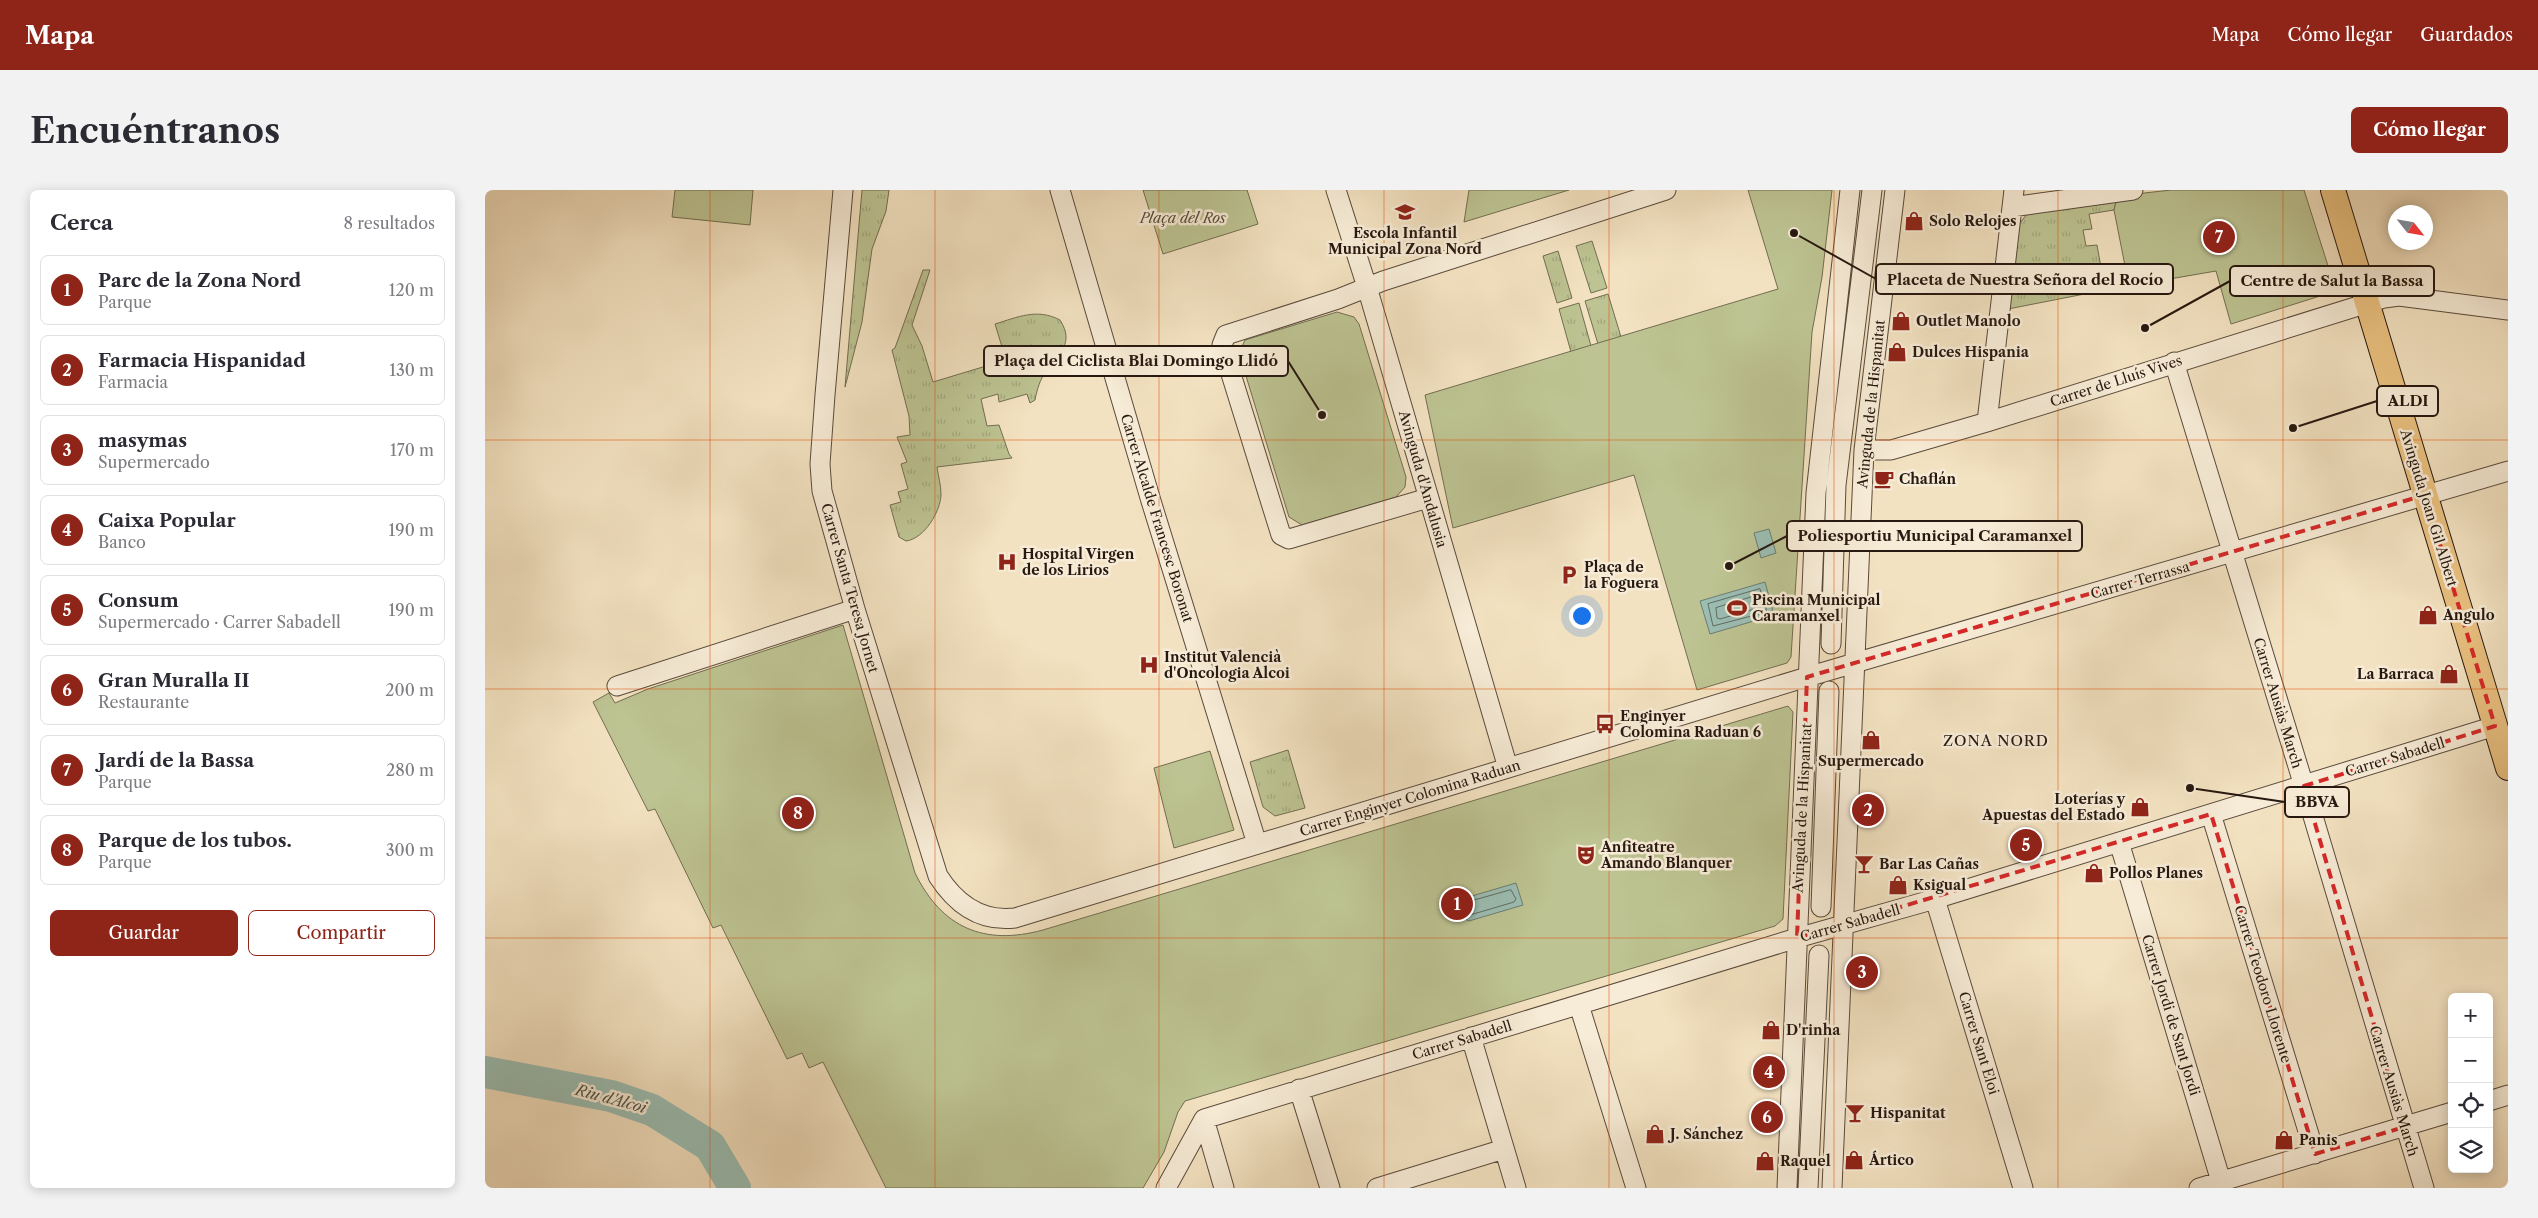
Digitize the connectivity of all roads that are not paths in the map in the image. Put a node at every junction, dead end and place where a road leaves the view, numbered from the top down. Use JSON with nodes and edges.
{"nodes":[{"id":1,"x":843,"y":190,"type":"edge"},
{"id":2,"x":1061,"y":190,"type":"edge"},
{"id":3,"x":1336,"y":190,"type":"edge"},
{"id":4,"x":1666,"y":190,"type":"edge"},
{"id":5,"x":1850,"y":190,"type":"edge"},
{"id":6,"x":1872,"y":190,"type":"edge"},
{"id":7,"x":1895,"y":190,"type":"edge"},
{"id":8,"x":2133,"y":190,"type":"edge"},
{"id":9,"x":2333,"y":190,"type":"edge"},
{"id":10,"x":2013,"y":199,"type":"edge"},
{"id":11,"x":1367,"y":287,"type":"junction"},
{"id":12,"x":2367,"y":303,"type":"junction"},
{"id":13,"x":2508,"y":310,"type":"edge"},
{"id":14,"x":2173,"y":362,"type":"junction"},
{"id":15,"x":1987,"y":422,"type":"junction"},
{"id":16,"x":1864,"y":450,"type":"junction"},
{"id":17,"x":2508,"y":471,"type":"edge"},
{"id":18,"x":2425,"y":495,"type":"junction"},
{"id":19,"x":1428,"y":498,"type":"junction"},
{"id":20,"x":2232,"y":553,"type":"junction"},
{"id":21,"x":855,"y":609,"type":"junction"},
{"id":22,"x":1831,"y":644,"type":"dead end"},
{"id":23,"x":1855,"y":664,"type":"junction"},
{"id":24,"x":1807,"y":677,"type":"junction"},
{"id":25,"x":617,"y":686,"type":"dead end"},
{"id":26,"x":1829,"y":691,"type":"dead end"},
{"id":27,"x":2495,"y":726,"type":"junction"},
{"id":28,"x":1508,"y":768,"type":"junction"},
{"id":29,"x":2508,"y":768,"type":"edge"},
{"id":30,"x":2304,"y":786,"type":"junction"},
{"id":31,"x":2211,"y":814,"type":"junction"},
{"id":32,"x":2119,"y":842,"type":"junction"},
{"id":33,"x":1257,"y":844,"type":"junction"},
{"id":34,"x":1935,"y":899,"type":"junction"},
{"id":35,"x":966,"y":907,"type":"joint"},
{"id":36,"x":1821,"y":908,"type":"dead end"},
{"id":37,"x":1844,"y":925,"type":"junction"},
{"id":38,"x":1797,"y":938,"type":"junction"},
{"id":39,"x":1819,"y":955,"type":"dead end"},
{"id":40,"x":1579,"y":1005,"type":"junction"},
{"id":41,"x":1471,"y":1037,"type":"junction"},
{"id":42,"x":1299,"y":1089,"type":"junction"},
{"id":43,"x":2508,"y":1095,"type":"edge"},
{"id":44,"x":2493,"y":1100,"type":"edge"},
{"id":45,"x":2448,"y":1113,"type":"edge"},
{"id":46,"x":1204,"y":1119,"type":"junction"},
{"id":47,"x":2404,"y":1127,"type":"junction"},
{"id":48,"x":1504,"y":1149,"type":"junction"},
{"id":49,"x":2315,"y":1154,"type":"junction"},
{"id":50,"x":2223,"y":1185,"type":"edge"},
{"id":51,"x":1166,"y":1188,"type":"edge"},
{"id":52,"x":1224,"y":1188,"type":"edge"},
{"id":53,"x":1330,"y":1188,"type":"edge"},
{"id":54,"x":1377,"y":1188,"type":"edge"},
{"id":55,"x":1516,"y":1188,"type":"edge"},
{"id":56,"x":1636,"y":1188,"type":"edge"},
{"id":57,"x":1787,"y":1188,"type":"edge"},
{"id":58,"x":1808,"y":1188,"type":"edge"},
{"id":59,"x":1832,"y":1188,"type":"edge"},
{"id":60,"x":2023,"y":1188,"type":"edge"},
{"id":61,"x":2199,"y":1188,"type":"edge"},
{"id":62,"x":2423,"y":1188,"type":"edge"}],
"edges":[{"from":1,"to":21,"type":"street","name":"Carrer Santa Teresa Jornet"},
{"from":2,"to":33,"type":"street","name":"Carrer Alcalde Francesc Boronat"},
{"from":3,"to":11,"type":"street","name":"Avinguda d'Andalusia"},
{"from":4,"to":11,"type":"street"},
{"from":5,"to":24,"type":"street","name":"Avinguda de la Hispanitat"},
{"from":6,"to":22,"type":"street","name":"Avinguda de la Hispanitat"},
{"from":7,"to":16,"type":"street","name":"Avinguda de la Hispanitat"},
{"from":8,"to":10,"type":"street"},
{"from":9,"to":12,"type":"main road","name":"Avinguda Joan Gil Albert"},
{"from":10,"to":15,"type":"street"},
{"from":11,"to":19,"type":"street","name":"Avinguda d'Andalusia"},
{"from":11,"to":19,"type":"street"},
{"from":12,"to":13,"type":"street","name":"Carrer de Lluís Vives"},
{"from":12,"to":14,"type":"street","name":"Carrer de Lluís Vives"},
{"from":12,"to":18,"type":"main road","name":"Avinguda Joan Gil Albert"},
{"from":14,"to":15,"type":"street","name":"Carrer de Lluís Vives"},
{"from":14,"to":20,"type":"street","name":"Carrer Ausiàs March"},
{"from":15,"to":16,"type":"street","name":"Carrer de Lluís Vives"},
{"from":16,"to":23,"type":"street","name":"Avinguda de la Hispanitat"},
{"from":17,"to":18,"type":"street","name":"Carrer Terrassa"},
{"from":18,"to":20,"type":"street","name":"Carrer Terrassa"},
{"from":18,"to":27,"type":"main road","name":"Avinguda Joan Gil Albert"},
{"from":19,"to":28,"type":"street","name":"Avinguda d'Andalusia"},
{"from":20,"to":23,"type":"street","name":"Carrer Terrassa"},
{"from":20,"to":30,"type":"street","name":"Carrer Ausiàs March"},
{"from":21,"to":25,"type":"street"},
{"from":21,"to":35,"type":"street","name":"Carrer Santa Teresa Jornet"},
{"from":23,"to":24,"type":"street","name":"Carrer Enginyer Colomina Raduan"},
{"from":23,"to":37,"type":"street","name":"Avinguda de la Hispanitat"},
{"from":24,"to":28,"type":"street","name":"Carrer Enginyer Colomina Raduan"},
{"from":24,"to":38,"type":"street","name":"Avinguda de la Hispanitat"},
{"from":26,"to":36,"type":"street","name":"Avinguda de la Hispanitat"},
{"from":27,"to":29,"type":"main road","name":"Avinguda Joan Gil Albert"},
{"from":27,"to":30,"type":"street","name":"Carrer Sabadell"},
{"from":28,"to":33,"type":"street","name":"Carrer Enginyer Colomina Raduan"},
{"from":30,"to":31,"type":"street","name":"Carrer Sabadell"},
{"from":30,"to":47,"type":"street","name":"Carrer Ausiàs March"},
{"from":31,"to":32,"type":"street","name":"Carrer Sabadell"},
{"from":31,"to":49,"type":"street","name":"Carrer Teodoro Llorente"},
{"from":32,"to":34,"type":"street","name":"Carrer Sabadell"},
{"from":32,"to":50,"type":"street","name":"Carrer Jordi de Sant Jordi"},
{"from":33,"to":35,"type":"street","name":"Carrer Enginyer Colomina Raduan"},
{"from":34,"to":37,"type":"street","name":"Carrer Sabadell"},
{"from":34,"to":60,"type":"street","name":"Carrer Sant Eloi"},
{"from":37,"to":38,"type":"street","name":"Carrer Sabadell"},
{"from":37,"to":59,"type":"street","name":"Avinguda de la Hispanitat"},
{"from":38,"to":40,"type":"street","name":"Carrer Sabadell"},
{"from":38,"to":57,"type":"street","name":"Avinguda de la Hispanitat"},
{"from":39,"to":58,"type":"street"},
{"from":40,"to":41,"type":"street","name":"Carrer Sabadell"},
{"from":40,"to":56,"type":"street"},
{"from":41,"to":42,"type":"street","name":"Carrer Sabadell"},
{"from":41,"to":48,"type":"street"},
{"from":42,"to":46,"type":"street","name":"Carrer Sabadell"},
{"from":42,"to":53,"type":"street"},
{"from":43,"to":44,"type":"street"},
{"from":45,"to":47,"type":"street"},
{"from":46,"to":51,"type":"street"},
{"from":46,"to":52,"type":"street"},
{"from":47,"to":49,"type":"street"},
{"from":47,"to":62,"type":"street","name":"Carrer Ausiàs March"},
{"from":48,"to":54,"type":"street"},
{"from":48,"to":55,"type":"street"},
{"from":49,"to":50,"type":"street"},
{"from":50,"to":61,"type":"street"}]}
